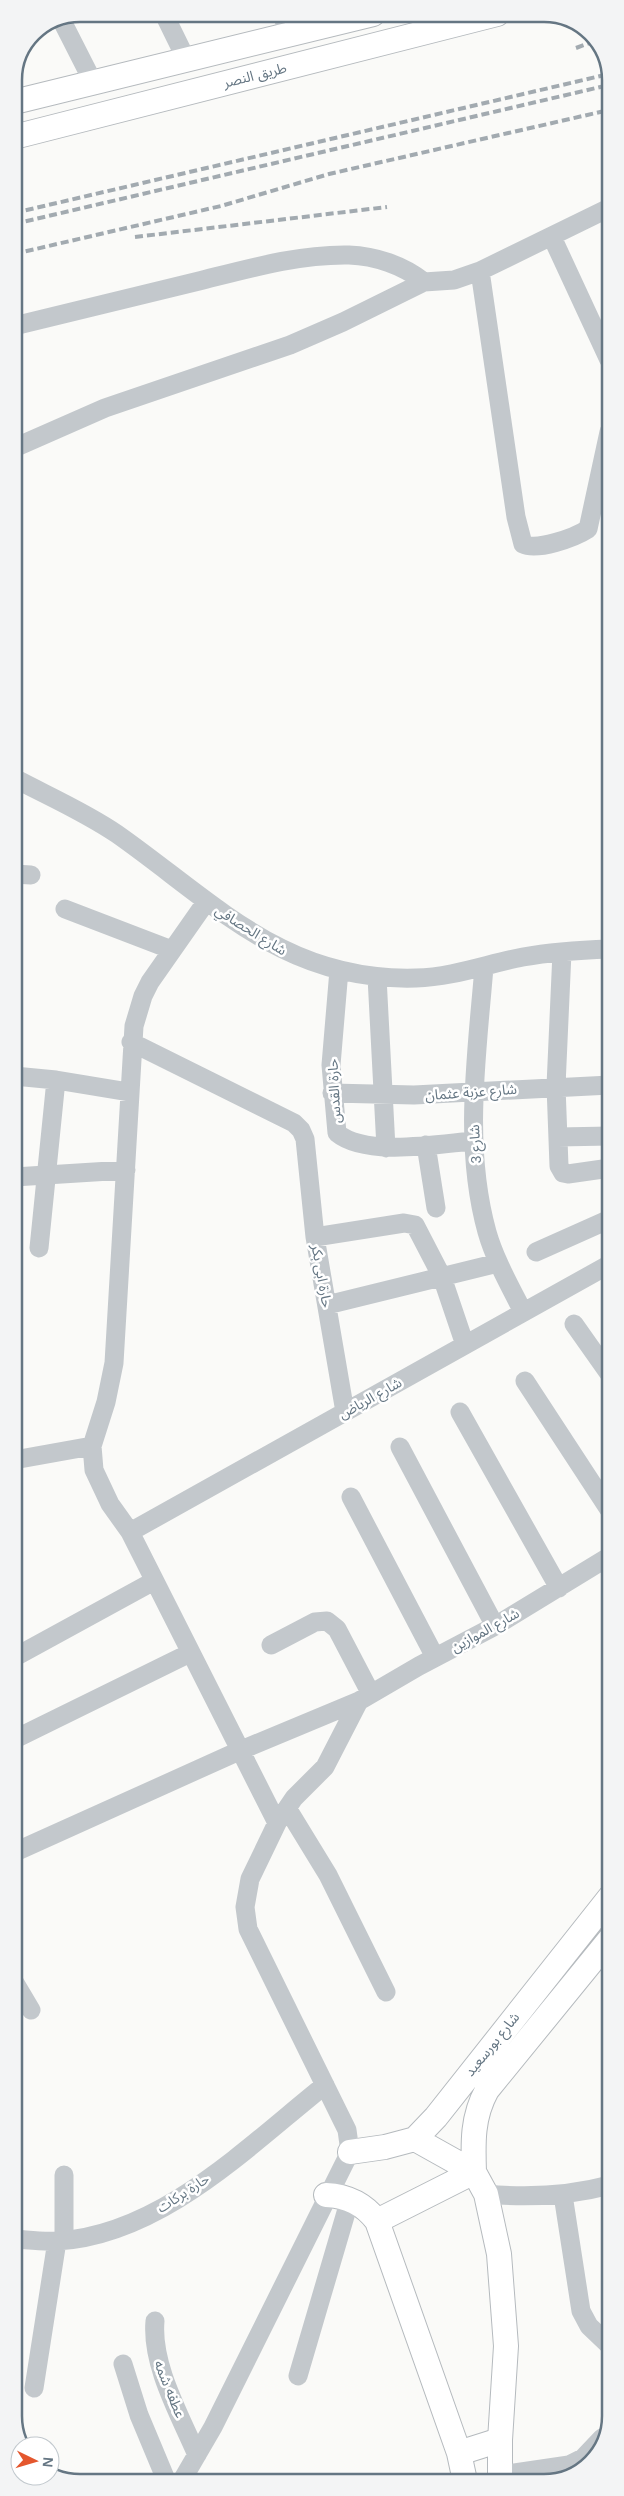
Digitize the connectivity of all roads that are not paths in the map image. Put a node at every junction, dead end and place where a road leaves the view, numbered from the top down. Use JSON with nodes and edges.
{"nodes":[{"id":1,"x":168,"y":22,"type":"edge"},
{"id":2,"x":295,"y":23,"type":"edge"},
{"id":3,"x":462,"y":23,"type":"edge"},
{"id":4,"x":64,"y":25,"type":"edge"},
{"id":5,"x":186,"y":59,"type":"junction"},
{"id":6,"x":93,"y":82,"type":"junction"},
{"id":7,"x":22,"y":100,"type":"edge"},
{"id":8,"x":22,"y":135,"type":"edge"},
{"id":9,"x":602,"y":211,"type":"edge"},
{"id":10,"x":552,"y":236,"type":"junction"},
{"id":11,"x":480,"y":271,"type":"junction"},
{"id":12,"x":424,"y":282,"type":"junction"},
{"id":13,"x":22,"y":324,"type":"edge"},
{"id":14,"x":602,"y":345,"type":"edge"},
{"id":15,"x":22,"y":444,"type":"edge"},
{"id":16,"x":602,"y":482,"type":"edge"},
{"id":17,"x":22,"y":782,"type":"edge"},
{"id":18,"x":206,"y":902,"type":"junction"},
{"id":19,"x":65,"y":909,"type":"dead end"},
{"id":20,"x":172,"y":950,"type":"junction"},
{"id":21,"x":602,"y":950,"type":"edge"},
{"id":22,"x":562,"y":952,"type":"junction"},
{"id":23,"x":484,"y":966,"type":"junction"},
{"id":24,"x":339,"y":970,"type":"junction"},
{"id":25,"x":377,"y":977,"type":"junction"},
{"id":26,"x":131,"y":1042,"type":"junction"},
{"id":27,"x":22,"y":1077,"type":"edge"},
{"id":28,"x":56,"y":1080,"type":"junction"},
{"id":29,"x":602,"y":1085,"type":"edge"},
{"id":30,"x":556,"y":1086,"type":"junction"},
{"id":31,"x":475,"y":1090,"type":"junction"},
{"id":32,"x":129,"y":1092,"type":"junction"},
{"id":33,"x":332,"y":1093,"type":"junction"},
{"id":34,"x":382,"y":1096,"type":"junction"},
{"id":35,"x":602,"y":1136,"type":"edge"},
{"id":36,"x":558,"y":1137,"type":"junction"},
{"id":37,"x":473,"y":1141,"type":"junction"},
{"id":38,"x":426,"y":1145,"type":"junction"},
{"id":39,"x":386,"y":1148,"type":"junction"},
{"id":40,"x":602,"y":1169,"type":"edge"},
{"id":41,"x":126,"y":1170,"type":"junction"},
{"id":42,"x":46,"y":1175,"type":"junction"},
{"id":43,"x":22,"y":1176,"type":"edge"},
{"id":44,"x":436,"y":1208,"type":"dead end"},
{"id":45,"x":602,"y":1223,"type":"edge"},
{"id":46,"x":315,"y":1237,"type":"junction"},
{"id":47,"x":39,"y":1248,"type":"dead end"},
{"id":48,"x":536,"y":1252,"type":"dead end"},
{"id":49,"x":498,"y":1263,"type":"junction"},
{"id":50,"x":602,"y":1268,"type":"edge"},
{"id":51,"x":442,"y":1277,"type":"junction"},
{"id":52,"x":327,"y":1306,"type":"junction"},
{"id":53,"x":522,"y":1312,"type":"junction"},
{"id":54,"x":574,"y":1324,"type":"dead end"},
{"id":55,"x":465,"y":1345,"type":"junction"},
{"id":56,"x":602,"y":1364,"type":"edge"},
{"id":57,"x":525,"y":1381,"type":"dead end"},
{"id":58,"x":345,"y":1412,"type":"junction"},
{"id":59,"x":460,"y":1412,"type":"dead end"},
{"id":60,"x":92,"y":1446,"type":"junction"},
{"id":61,"x":400,"y":1447,"type":"dead end"},
{"id":62,"x":22,"y":1459,"type":"edge"},
{"id":63,"x":351,"y":1497,"type":"dead end"},
{"id":64,"x":602,"y":1499,"type":"edge"},
{"id":65,"x":130,"y":1532,"type":"junction"},
{"id":66,"x":602,"y":1561,"type":"edge"},
{"id":67,"x":154,"y":1580,"type":"junction"},
{"id":68,"x":559,"y":1588,"type":"junction"},
{"id":69,"x":495,"y":1626,"type":"junction"},
{"id":70,"x":271,"y":1645,"type":"dead end"},
{"id":71,"x":22,"y":1653,"type":"edge"},
{"id":72,"x":190,"y":1653,"type":"junction"},
{"id":73,"x":435,"y":1657,"type":"junction"},
{"id":74,"x":365,"y":1698,"type":"junction"},
{"id":75,"x":22,"y":1736,"type":"edge"},
{"id":76,"x":239,"y":1751,"type":"junction"},
{"id":77,"x":282,"y":1816,"type":"junction"},
{"id":78,"x":22,"y":1849,"type":"edge"},
{"id":79,"x":602,"y":1907,"type":"edge"},
{"id":80,"x":602,"y":1949,"type":"edge"},
{"id":81,"x":386,"y":1992,"type":"dead end"},
{"id":82,"x":22,"y":1995,"type":"edge"},
{"id":83,"x":31,"y":2010,"type":"dead end"},
{"id":84,"x":325,"y":2085,"type":"junction"},
{"id":85,"x":414,"y":2139,"type":"junction"},
{"id":86,"x":350,"y":2152,"type":"junction"},
{"id":87,"x":474,"y":2172,"type":"junction"},
{"id":88,"x":64,"y":2175,"type":"dead end"},
{"id":89,"x":602,"y":2187,"type":"edge"},
{"id":90,"x":486,"y":2194,"type":"junction"},
{"id":91,"x":326,"y":2195,"type":"junction"},
{"id":92,"x":564,"y":2195,"type":"junction"},
{"id":93,"x":350,"y":2199,"type":"junction"},
{"id":94,"x":377,"y":2222,"type":"junction"},
{"id":95,"x":22,"y":2239,"type":"edge"},
{"id":96,"x":61,"y":2240,"type":"junction"},
{"id":97,"x":155,"y":2321,"type":"dead end"},
{"id":98,"x":602,"y":2338,"type":"edge"},
{"id":99,"x":123,"y":2364,"type":"dead end"},
{"id":100,"x":298,"y":2376,"type":"dead end"},
{"id":101,"x":34,"y":2388,"type":"dead end"},
{"id":102,"x":500,"y":2440,"type":"junction"},
{"id":103,"x":591,"y":2450,"type":"edge"},
{"id":104,"x":459,"y":2453,"type":"junction"},
{"id":105,"x":197,"y":2455,"type":"junction"},
{"id":106,"x":163,"y":2473,"type":"edge"},
{"id":107,"x":186,"y":2473,"type":"edge"},
{"id":108,"x":463,"y":2474,"type":"edge"},
{"id":109,"x":500,"y":2474,"type":"edge"},
{"id":110,"x":521,"y":2474,"type":"edge"}],
"edges":[{"from":1,"to":5,"type":"street"},
{"from":2,"to":5,"type":"main road"},
{"from":3,"to":8,"type":"main road","name":"طريق النصر"},
{"from":4,"to":6,"type":"street"},
{"from":5,"to":6,"type":"main road"},
{"from":6,"to":7,"type":"main road"},
{"from":9,"to":10,"type":"street"},
{"from":10,"to":11,"type":"street"},
{"from":10,"to":14,"type":"street"},
{"from":11,"to":12,"type":"street"},
{"from":11,"to":16,"type":"street"},
{"from":12,"to":13,"type":"street"},
{"from":12,"to":15,"type":"street"},
{"from":17,"to":18,"type":"street","name":"شارع الحصافي"},
{"from":18,"to":20,"type":"street"},
{"from":18,"to":24,"type":"street","name":"شارع الحصافي"},
{"from":19,"to":20,"type":"street"},
{"from":20,"to":26,"type":"street"},
{"from":21,"to":22,"type":"street","name":"شارع الحصافي"},
{"from":22,"to":23,"type":"street","name":"شارع الحصافي"},
{"from":22,"to":30,"type":"street"},
{"from":23,"to":25,"type":"street","name":"شارع الحصافي"},
{"from":23,"to":31,"type":"street","name":"شارع 3"},
{"from":24,"to":25,"type":"street","name":"شارع الحصافي"},
{"from":24,"to":33,"type":"street","name":"حارة القدس"},
{"from":25,"to":34,"type":"street"},
{"from":26,"to":32,"type":"street"},
{"from":26,"to":46,"type":"street","name":"حارة ابى بكر"},
{"from":27,"to":28,"type":"street"},
{"from":28,"to":32,"type":"street"},
{"from":28,"to":42,"type":"street"},
{"from":29,"to":30,"type":"street","name":"شارع عزبة عثمان"},
{"from":30,"to":31,"type":"street","name":"شارع عزبة عثمان"},
{"from":30,"to":36,"type":"street"},
{"from":31,"to":34,"type":"street","name":"شارع عزبة عثمان"},
{"from":31,"to":37,"type":"street","name":"شارع 3"},
{"from":32,"to":41,"type":"street"},
{"from":33,"to":34,"type":"street","name":"شارع عزبة عثمان"},
{"from":33,"to":39,"type":"street","name":"حارة القدس"},
{"from":34,"to":39,"type":"street"},
{"from":35,"to":36,"type":"street"},
{"from":36,"to":40,"type":"street"},
{"from":37,"to":38,"type":"street","name":"حارة القدس"},
{"from":37,"to":49,"type":"street","name":"شارع 3"},
{"from":38,"to":39,"type":"street","name":"حارة القدس"},
{"from":38,"to":44,"type":"street"},
{"from":41,"to":42,"type":"street"},
{"from":41,"to":60,"type":"street"},
{"from":42,"to":43,"type":"street"},
{"from":42,"to":47,"type":"street"},
{"from":45,"to":48,"type":"street"},
{"from":46,"to":51,"type":"street"},
{"from":46,"to":52,"type":"street","name":"حارة ابى بكر"},
{"from":49,"to":51,"type":"street"},
{"from":49,"to":53,"type":"street","name":"شارع 3"},
{"from":50,"to":53,"type":"street","name":"شارع الرياض"},
{"from":51,"to":52,"type":"street"},
{"from":51,"to":55,"type":"street"},
{"from":52,"to":58,"type":"street","name":"حارة ابى بكر"},
{"from":53,"to":55,"type":"street","name":"شارع الرياض"},
{"from":54,"to":56,"type":"street"},
{"from":55,"to":58,"type":"street","name":"شارع الرياض"},
{"from":57,"to":64,"type":"street"},
{"from":58,"to":65,"type":"street","name":"شارع الرياض"},
{"from":59,"to":68,"type":"street"},
{"from":60,"to":62,"type":"street"},
{"from":60,"to":65,"type":"street"},
{"from":61,"to":69,"type":"street"},
{"from":63,"to":73,"type":"street"},
{"from":65,"to":67,"type":"street"},
{"from":66,"to":68,"type":"street","name":"شارع الموازين"},
{"from":67,"to":71,"type":"street"},
{"from":67,"to":72,"type":"street"},
{"from":68,"to":69,"type":"street","name":"شارع الموازين"},
{"from":69,"to":73,"type":"street","name":"شارع الموازين"},
{"from":70,"to":74,"type":"street"},
{"from":72,"to":75,"type":"street"},
{"from":72,"to":76,"type":"street"},
{"from":73,"to":74,"type":"street","name":"شارع الموازين"},
{"from":74,"to":76,"type":"street","name":"شارع الموازين"},
{"from":74,"to":77,"type":"street"},
{"from":76,"to":77,"type":"street"},
{"from":76,"to":78,"type":"street","name":"شارع الموازين"},
{"from":77,"to":81,"type":"street"},
{"from":77,"to":84,"type":"street"},
{"from":79,"to":85,"type":"main road","name":"شارع بورسعيد"},
{"from":80,"to":87,"type":"main road","name":"شارع بورسعيد"},
{"from":82,"to":83,"type":"street"},
{"from":84,"to":86,"type":"street"},
{"from":84,"to":96,"type":"street","name":"حارة بركات"},
{"from":85,"to":86,"type":"main road","name":"شارع بورسعيد"},
{"from":85,"to":87,"type":"main road"},
{"from":86,"to":91,"type":"street"},
{"from":87,"to":90,"type":"main road"},
{"from":87,"to":94,"type":"main road"},
{"from":88,"to":96,"type":"street"},
{"from":89,"to":92,"type":"street"},
{"from":90,"to":92,"type":"street"},
{"from":90,"to":102,"type":"main road"},
{"from":91,"to":93,"type":"main road"},
{"from":91,"to":105,"type":"street"},
{"from":92,"to":98,"type":"street"},
{"from":93,"to":94,"type":"main road"},
{"from":93,"to":100,"type":"street"},
{"from":94,"to":104,"type":"main road"},
{"from":95,"to":96,"type":"street","name":"حارة بركات"},
{"from":96,"to":101,"type":"street"},
{"from":97,"to":105,"type":"street","name":"عطفه شمه"},
{"from":99,"to":106,"type":"street"},
{"from":102,"to":104,"type":"main road"},
{"from":102,"to":109,"type":"main road"},
{"from":103,"to":110,"type":"street"},
{"from":104,"to":108,"type":"main road"},
{"from":105,"to":107,"type":"street"}]}
